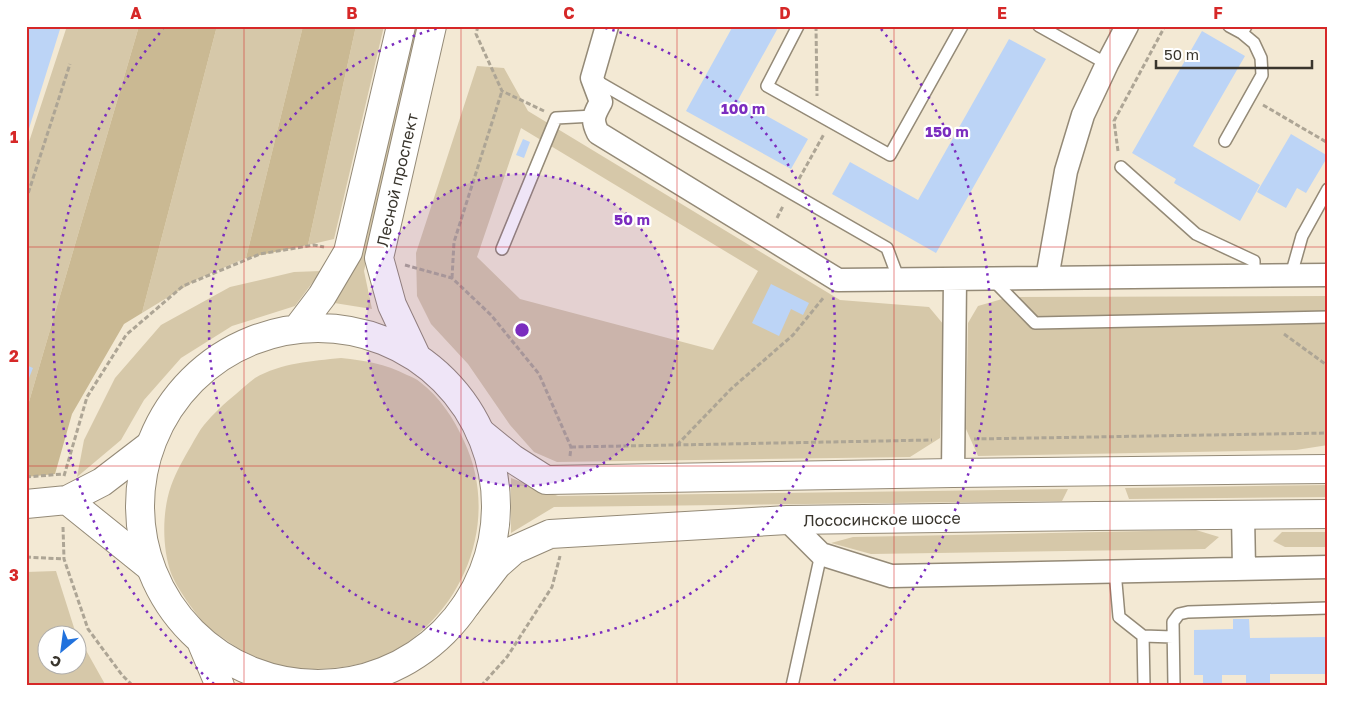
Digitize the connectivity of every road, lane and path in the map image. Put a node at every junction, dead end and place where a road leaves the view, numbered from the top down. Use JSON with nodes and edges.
{"nodes":[{"id":1,"x":401,"y":26,"type":"edge"},
{"id":2,"x":432,"y":26,"type":"edge"},
{"id":3,"x":478,"y":26,"type":"edge"},
{"id":4,"x":607,"y":26,"type":"edge"},
{"id":5,"x":798,"y":26,"type":"edge"},
{"id":6,"x":816,"y":26,"type":"edge"},
{"id":7,"x":962,"y":26,"type":"edge"},
{"id":8,"x":1040,"y":26,"type":"edge"},
{"id":9,"x":1127,"y":26,"type":"edge"},
{"id":10,"x":1165,"y":26,"type":"edge"},
{"id":11,"x":1229,"y":26,"type":"edge"},
{"id":12,"x":1244,"y":30,"type":"edge"},
{"id":13,"x":70,"y":64,"type":"dead end"},
{"id":14,"x":1107,"y":64,"type":"junction"},
{"id":15,"x":592,"y":78,"type":"junction"},
{"id":16,"x":502,"y":91,"type":"junction"},
{"id":17,"x":1249,"y":97,"type":"junction"},
{"id":18,"x":594,"y":116,"type":"junction"},
{"id":19,"x":556,"y":118,"type":"junction"},
{"id":20,"x":830,"y":122,"type":"junction"},
{"id":21,"x":1225,"y":141,"type":"dead end"},
{"id":22,"x":1328,"y":143,"type":"edge"},
{"id":23,"x":1121,"y":167,"type":"joint"},
{"id":24,"x":1328,"y":189,"type":"edge"},
{"id":25,"x":791,"y":193,"type":"junction"},
{"id":26,"x":26,"y":200,"type":"edge"},
{"id":27,"x":766,"y":236,"type":"junction"},
{"id":28,"x":502,"y":249,"type":"dead end"},
{"id":29,"x":348,"y":252,"type":"junction"},
{"id":30,"x":379,"y":258,"type":"junction"},
{"id":31,"x":1291,"y":275,"type":"junction"},
{"id":32,"x":1328,"y":275,"type":"edge"},
{"id":33,"x":1254,"y":276,"type":"junction"},
{"id":34,"x":452,"y":278,"type":"junction"},
{"id":35,"x":1047,"y":278,"type":"junction"},
{"id":36,"x":955,"y":279,"type":"junction"},
{"id":37,"x":992,"y":279,"type":"junction"},
{"id":38,"x":838,"y":280,"type":"junction"},
{"id":39,"x":899,"y":280,"type":"junction"},
{"id":40,"x":1328,"y":317,"type":"edge"},
{"id":41,"x":297,"y":329,"type":"junction"},
{"id":42,"x":417,"y":358,"type":"junction"},
{"id":43,"x":480,"y":432,"type":"junction"},
{"id":44,"x":677,"y":445,"type":"dead end"},
{"id":45,"x":150,"y":446,"type":"junction"},
{"id":46,"x":1328,"y":469,"type":"edge"},
{"id":47,"x":1093,"y":472,"type":"junction"},
{"id":48,"x":953,"y":473,"type":"junction"},
{"id":49,"x":26,"y":477,"type":"edge"},
{"id":50,"x":570,"y":480,"type":"junction"},
{"id":51,"x":65,"y":492,"type":"junction"},
{"id":52,"x":26,"y":504,"type":"edge"},
{"id":53,"x":1328,"y":514,"type":"edge"},
{"id":54,"x":1243,"y":515,"type":"junction"},
{"id":55,"x":1096,"y":516,"type":"junction"},
{"id":56,"x":787,"y":520,"type":"junction"},
{"id":57,"x":566,"y":532,"type":"junction"},
{"id":58,"x":821,"y":554,"type":"junction"},
{"id":59,"x":26,"y":557,"type":"edge"},
{"id":60,"x":64,"y":559,"type":"junction"},
{"id":61,"x":149,"y":566,"type":"junction"},
{"id":62,"x":1328,"y":567,"type":"edge"},
{"id":63,"x":1244,"y":568,"type":"junction"},
{"id":64,"x":1115,"y":571,"type":"junction"},
{"id":65,"x":466,"y":605,"type":"junction"},
{"id":66,"x":1328,"y":608,"type":"edge"},
{"id":67,"x":1143,"y":636,"type":"junction"},
{"id":68,"x":1173,"y":637,"type":"junction"},
{"id":69,"x":201,"y":641,"type":"junction"},
{"id":70,"x":346,"y":684,"type":"edge"},
{"id":71,"x":132,"y":686,"type":"edge"},
{"id":72,"x":220,"y":686,"type":"edge"},
{"id":73,"x":481,"y":686,"type":"edge"},
{"id":74,"x":792,"y":686,"type":"edge"},
{"id":75,"x":1144,"y":686,"type":"edge"},
{"id":76,"x":1174,"y":686,"type":"edge"}],
"edges":[{"from":1,"to":29,"type":"main road","name":"Лесной проспект"},
{"from":2,"to":30,"type":"main road","name":"Лесной проспект"},
{"from":3,"to":16,"type":"path"},
{"from":4,"to":15,"type":"street"},
{"from":5,"to":20,"type":"lane"},
{"from":6,"to":20,"type":"path"},
{"from":7,"to":20,"type":"lane"},
{"from":8,"to":14,"type":"lane"},
{"from":9,"to":14,"type":"street"},
{"from":10,"to":23,"type":"path"},
{"from":11,"to":12,"type":"lane"},
{"from":12,"to":17,"type":"lane"},
{"from":13,"to":26,"type":"path"},
{"from":14,"to":35,"type":"street"},
{"from":15,"to":18,"type":"street"},
{"from":15,"to":25,"type":"lane"},
{"from":16,"to":19,"type":"path"},
{"from":16,"to":34,"type":"path"},
{"from":17,"to":21,"type":"lane"},
{"from":17,"to":22,"type":"path"},
{"from":18,"to":19,"type":"lane"},
{"from":18,"to":27,"type":"street"},
{"from":19,"to":28,"type":"lane"},
{"from":20,"to":25,"type":"path"},
{"from":23,"to":33,"type":"lane"},
{"from":24,"to":31,"type":"lane"},
{"from":25,"to":27,"type":"path"},
{"from":25,"to":39,"type":"lane"},
{"from":27,"to":38,"type":"street"},
{"from":29,"to":41,"type":"main road","name":"Лесной проспект"},
{"from":29,"to":51,"type":"path"},
{"from":30,"to":34,"type":"path"},
{"from":30,"to":42,"type":"main road","name":"Лесной проспект"},
{"from":31,"to":32,"type":"street"},
{"from":31,"to":33,"type":"street"},
{"from":33,"to":35,"type":"street"},
{"from":34,"to":50,"type":"path"},
{"from":35,"to":37,"type":"street"},
{"from":36,"to":37,"type":"street"},
{"from":36,"to":39,"type":"street"},
{"from":36,"to":48,"type":"street"},
{"from":37,"to":40,"type":"lane"},
{"from":38,"to":39,"type":"street"},
{"from":38,"to":44,"type":"path"},
{"from":41,"to":42,"type":"main road"},
{"from":41,"to":45,"type":"main road"},
{"from":42,"to":43,"type":"main road"},
{"from":43,"to":50,"type":"main road"},
{"from":43,"to":65,"type":"main road"},
{"from":45,"to":51,"type":"main road"},
{"from":45,"to":61,"type":"main road"},
{"from":46,"to":47,"type":"main road"},
{"from":47,"to":48,"type":"main road"},
{"from":47,"to":55,"type":"main road"},
{"from":48,"to":50,"type":"main road"},
{"from":49,"to":51,"type":"path"},
{"from":51,"to":52,"type":"main road"},
{"from":51,"to":60,"type":"path"},
{"from":51,"to":61,"type":"main road"},
{"from":53,"to":54,"type":"main road","name":"Лососинское шоссе"},
{"from":54,"to":55,"type":"main road","name":"Лососинское шоссе"},
{"from":54,"to":63,"type":"street"},
{"from":55,"to":56,"type":"main road","name":"Лососинское шоссе"},
{"from":56,"to":57,"type":"main road","name":"Лососинское шоссе"},
{"from":56,"to":58,"type":"street"},
{"from":57,"to":65,"type":"main road","name":"Лососинское шоссе"},
{"from":57,"to":73,"type":"path"},
{"from":58,"to":64,"type":"street"},
{"from":58,"to":74,"type":"lane"},
{"from":59,"to":60,"type":"path"},
{"from":60,"to":71,"type":"path"},
{"from":61,"to":69,"type":"main road"},
{"from":62,"to":63,"type":"street"},
{"from":63,"to":64,"type":"street"},
{"from":64,"to":67,"type":"lane"},
{"from":65,"to":70,"type":"main road"},
{"from":66,"to":68,"type":"lane"},
{"from":67,"to":68,"type":"lane"},
{"from":67,"to":75,"type":"lane"},
{"from":68,"to":76,"type":"lane"},
{"from":69,"to":70,"type":"main road"},
{"from":69,"to":72,"type":"main road"}]}
